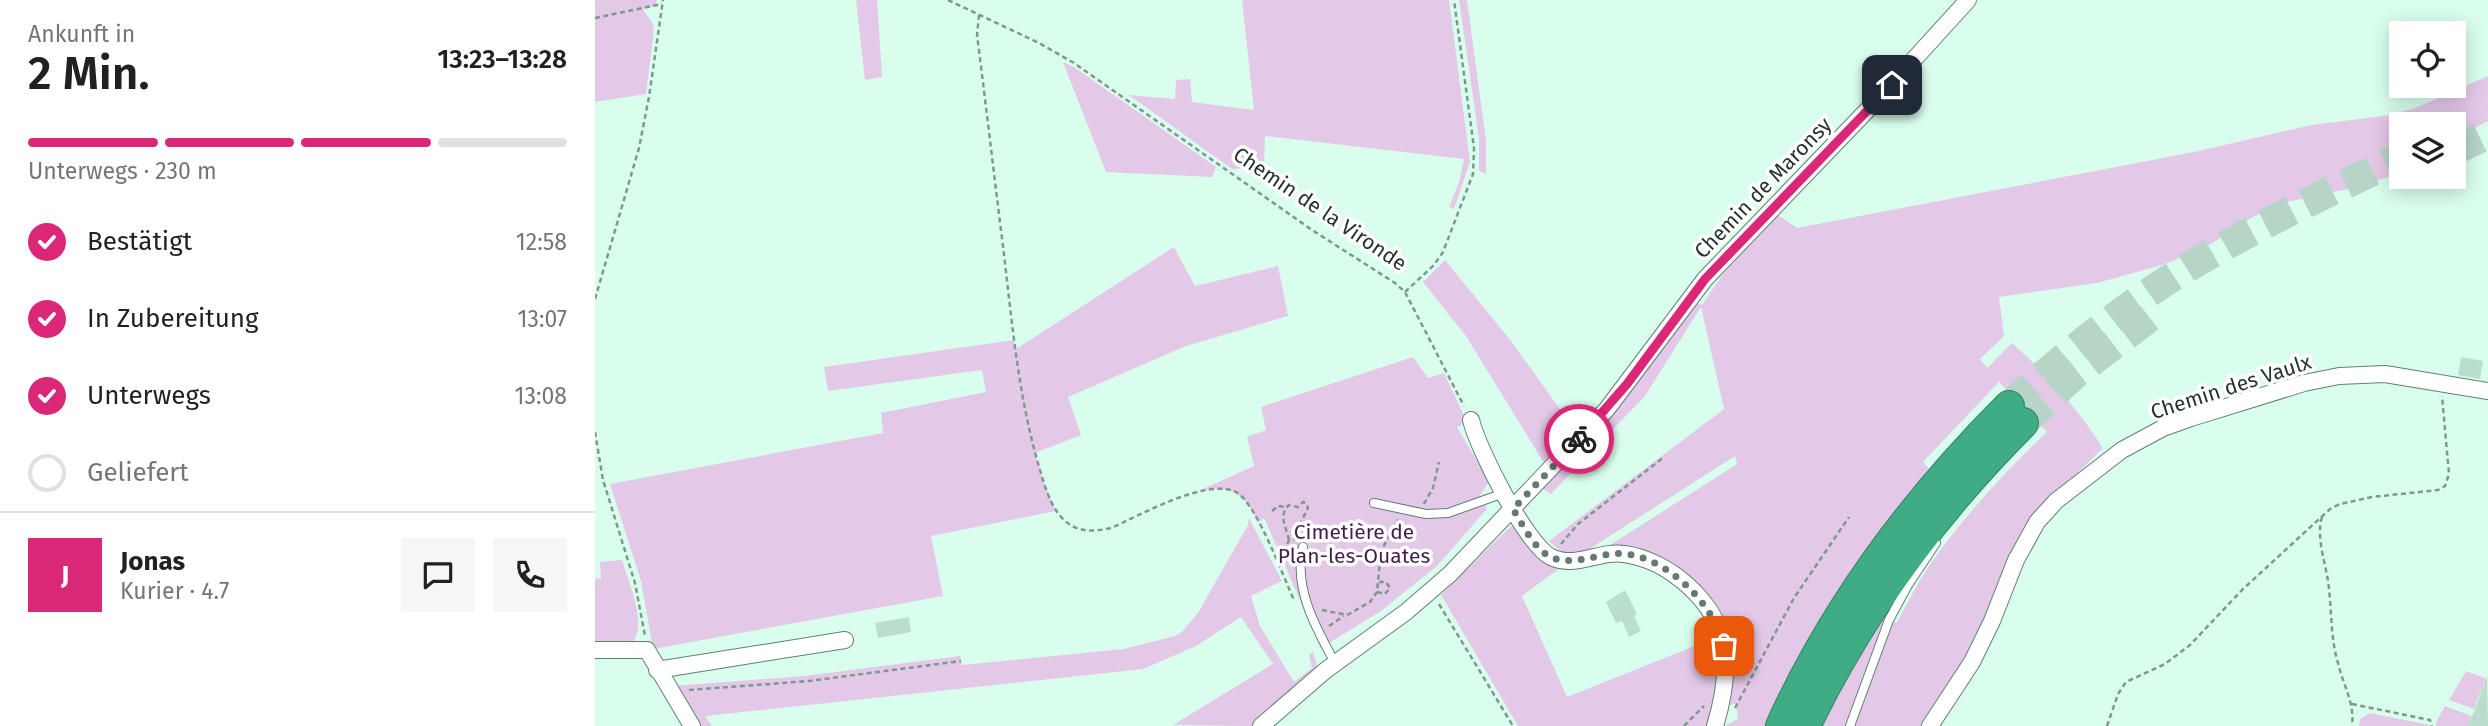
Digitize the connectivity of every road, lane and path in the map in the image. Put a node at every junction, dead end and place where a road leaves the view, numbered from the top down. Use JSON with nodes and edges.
{"nodes":[{"id":1,"x":948,"y":0,"type":"edge"},
{"id":2,"x":1454,"y":0,"type":"edge"},
{"id":3,"x":1968,"y":0,"type":"edge"},
{"id":4,"x":663,"y":2,"type":"edge"},
{"id":5,"x":979,"y":15,"type":"junction"},
{"id":6,"x":595,"y":19,"type":"edge"},
{"id":7,"x":1405,"y":292,"type":"junction"},
{"id":8,"x":595,"y":299,"type":"edge"},
{"id":9,"x":2441,"y":383,"type":"junction"},
{"id":10,"x":2488,"y":391,"type":"edge"},
{"id":11,"x":2015,"y":415,"type":"junction"},
{"id":12,"x":1471,"y":420,"type":"joint"},
{"id":13,"x":595,"y":432,"type":"edge"},
{"id":14,"x":1664,"y":457,"type":"dead end"},
{"id":15,"x":1439,"y":462,"type":"dead end"},
{"id":16,"x":1987,"y":475,"type":"dead end"},
{"id":17,"x":1504,"y":493,"type":"junction"},
{"id":18,"x":1374,"y":503,"type":"dead end"},
{"id":19,"x":1286,"y":507,"type":"junction"},
{"id":20,"x":1513,"y":509,"type":"junction"},
{"id":21,"x":1406,"y":510,"type":"junction"},
{"id":22,"x":1272,"y":511,"type":"dead end"},
{"id":23,"x":1419,"y":512,"type":"junction"},
{"id":24,"x":1849,"y":517,"type":"dead end"},
{"id":25,"x":2322,"y":517,"type":"junction"},
{"id":26,"x":1297,"y":532,"type":"junction"},
{"id":27,"x":1944,"y":532,"type":"dead end"},
{"id":28,"x":1287,"y":533,"type":"junction"},
{"id":29,"x":1289,"y":540,"type":"junction"},
{"id":30,"x":1562,"y":543,"type":"dead end"},
{"id":31,"x":1303,"y":547,"type":"dead end"},
{"id":32,"x":1300,"y":563,"type":"junction"},
{"id":33,"x":1379,"y":582,"type":"junction"},
{"id":34,"x":1377,"y":592,"type":"junction"},
{"id":35,"x":1431,"y":593,"type":"junction"},
{"id":36,"x":1307,"y":602,"type":"junction"},
{"id":37,"x":1298,"y":609,"type":"dead end"},
{"id":38,"x":1347,"y":615,"type":"junction"},
{"id":39,"x":1321,"y":635,"type":"junction"},
{"id":40,"x":845,"y":640,"type":"dead end"},
{"id":41,"x":595,"y":650,"type":"edge"},
{"id":42,"x":647,"y":650,"type":"junction"},
{"id":43,"x":961,"y":661,"type":"dead end"},
{"id":44,"x":1335,"y":663,"type":"junction"},
{"id":45,"x":657,"y":670,"type":"junction"},
{"id":46,"x":1723,"y":690,"type":"junction"},
{"id":47,"x":670,"y":692,"type":"junction"},
{"id":48,"x":2352,"y":704,"type":"junction"},
{"id":49,"x":1737,"y":706,"type":"dead end"},
{"id":50,"x":692,"y":726,"type":"edge"},
{"id":51,"x":1261,"y":726,"type":"edge"},
{"id":52,"x":1513,"y":726,"type":"edge"},
{"id":53,"x":1684,"y":726,"type":"edge"},
{"id":54,"x":1715,"y":726,"type":"edge"},
{"id":55,"x":1781,"y":726,"type":"edge"},
{"id":56,"x":1805,"y":726,"type":"edge"},
{"id":57,"x":1850,"y":726,"type":"edge"},
{"id":58,"x":1930,"y":726,"type":"edge"},
{"id":59,"x":2107,"y":726,"type":"edge"},
{"id":60,"x":2352,"y":726,"type":"edge"},
{"id":61,"x":2432,"y":726,"type":"edge"}],
"edges":[{"from":1,"to":5,"type":"path","name":"Chemin de la Vironde"},
{"from":2,"to":7,"type":"path"},
{"from":3,"to":20,"type":"street","name":"Chemin de Maronsy"},
{"from":4,"to":6,"type":"path"},
{"from":4,"to":8,"type":"path"},
{"from":5,"to":7,"type":"path","name":"Chemin de la Vironde"},
{"from":5,"to":37,"type":"path"},
{"from":7,"to":12,"type":"path","name":"Chemin de la Vironde"},
{"from":9,"to":10,"type":"street","name":"Chemin des Vaulx"},
{"from":9,"to":25,"type":"path"},
{"from":9,"to":58,"type":"street","name":"Chemin des Vaulx"},
{"from":11,"to":16,"type":"lane"},
{"from":11,"to":55,"type":"highway"},
{"from":11,"to":56,"type":"highway"},
{"from":12,"to":17,"type":"street"},
{"from":13,"to":42,"type":"path"},
{"from":14,"to":30,"type":"path"},
{"from":15,"to":23,"type":"path"},
{"from":17,"to":20,"type":"street"},
{"from":17,"to":23,"type":"lane"},
{"from":18,"to":21,"type":"lane"},
{"from":19,"to":22,"type":"path"},
{"from":19,"to":26,"type":"path"},
{"from":19,"to":28,"type":"path"},
{"from":20,"to":35,"type":"street","name":"Chemin de Maronsy"},
{"from":20,"to":46,"type":"street"},
{"from":21,"to":23,"type":"lane"},
{"from":21,"to":33,"type":"path"},
{"from":24,"to":49,"type":"path"},
{"from":25,"to":48,"type":"path"},
{"from":25,"to":59,"type":"path"},
{"from":26,"to":28,"type":"path"},
{"from":26,"to":29,"type":"path"},
{"from":27,"to":57,"type":"lane"},
{"from":28,"to":29,"type":"path"},
{"from":29,"to":32,"type":"path"},
{"from":31,"to":32,"type":"lane"},
{"from":32,"to":36,"type":"lane"},
{"from":33,"to":34,"type":"path"},
{"from":33,"to":34,"type":"path"},
{"from":34,"to":38,"type":"path"},
{"from":35,"to":44,"type":"street","name":"Chemin de Maronsy"},
{"from":35,"to":52,"type":"path"},
{"from":36,"to":38,"type":"path"},
{"from":36,"to":39,"type":"lane"},
{"from":38,"to":39,"type":"path"},
{"from":39,"to":44,"type":"lane"},
{"from":40,"to":45,"type":"street"},
{"from":41,"to":42,"type":"street"},
{"from":42,"to":45,"type":"street"},
{"from":43,"to":47,"type":"path"},
{"from":44,"to":51,"type":"street","name":"Chemin de Maronsy"},
{"from":45,"to":47,"type":"street"},
{"from":46,"to":53,"type":"path"},
{"from":46,"to":54,"type":"street"},
{"from":47,"to":50,"type":"street"},
{"from":48,"to":60,"type":"path"},
{"from":48,"to":61,"type":"path"}]}
